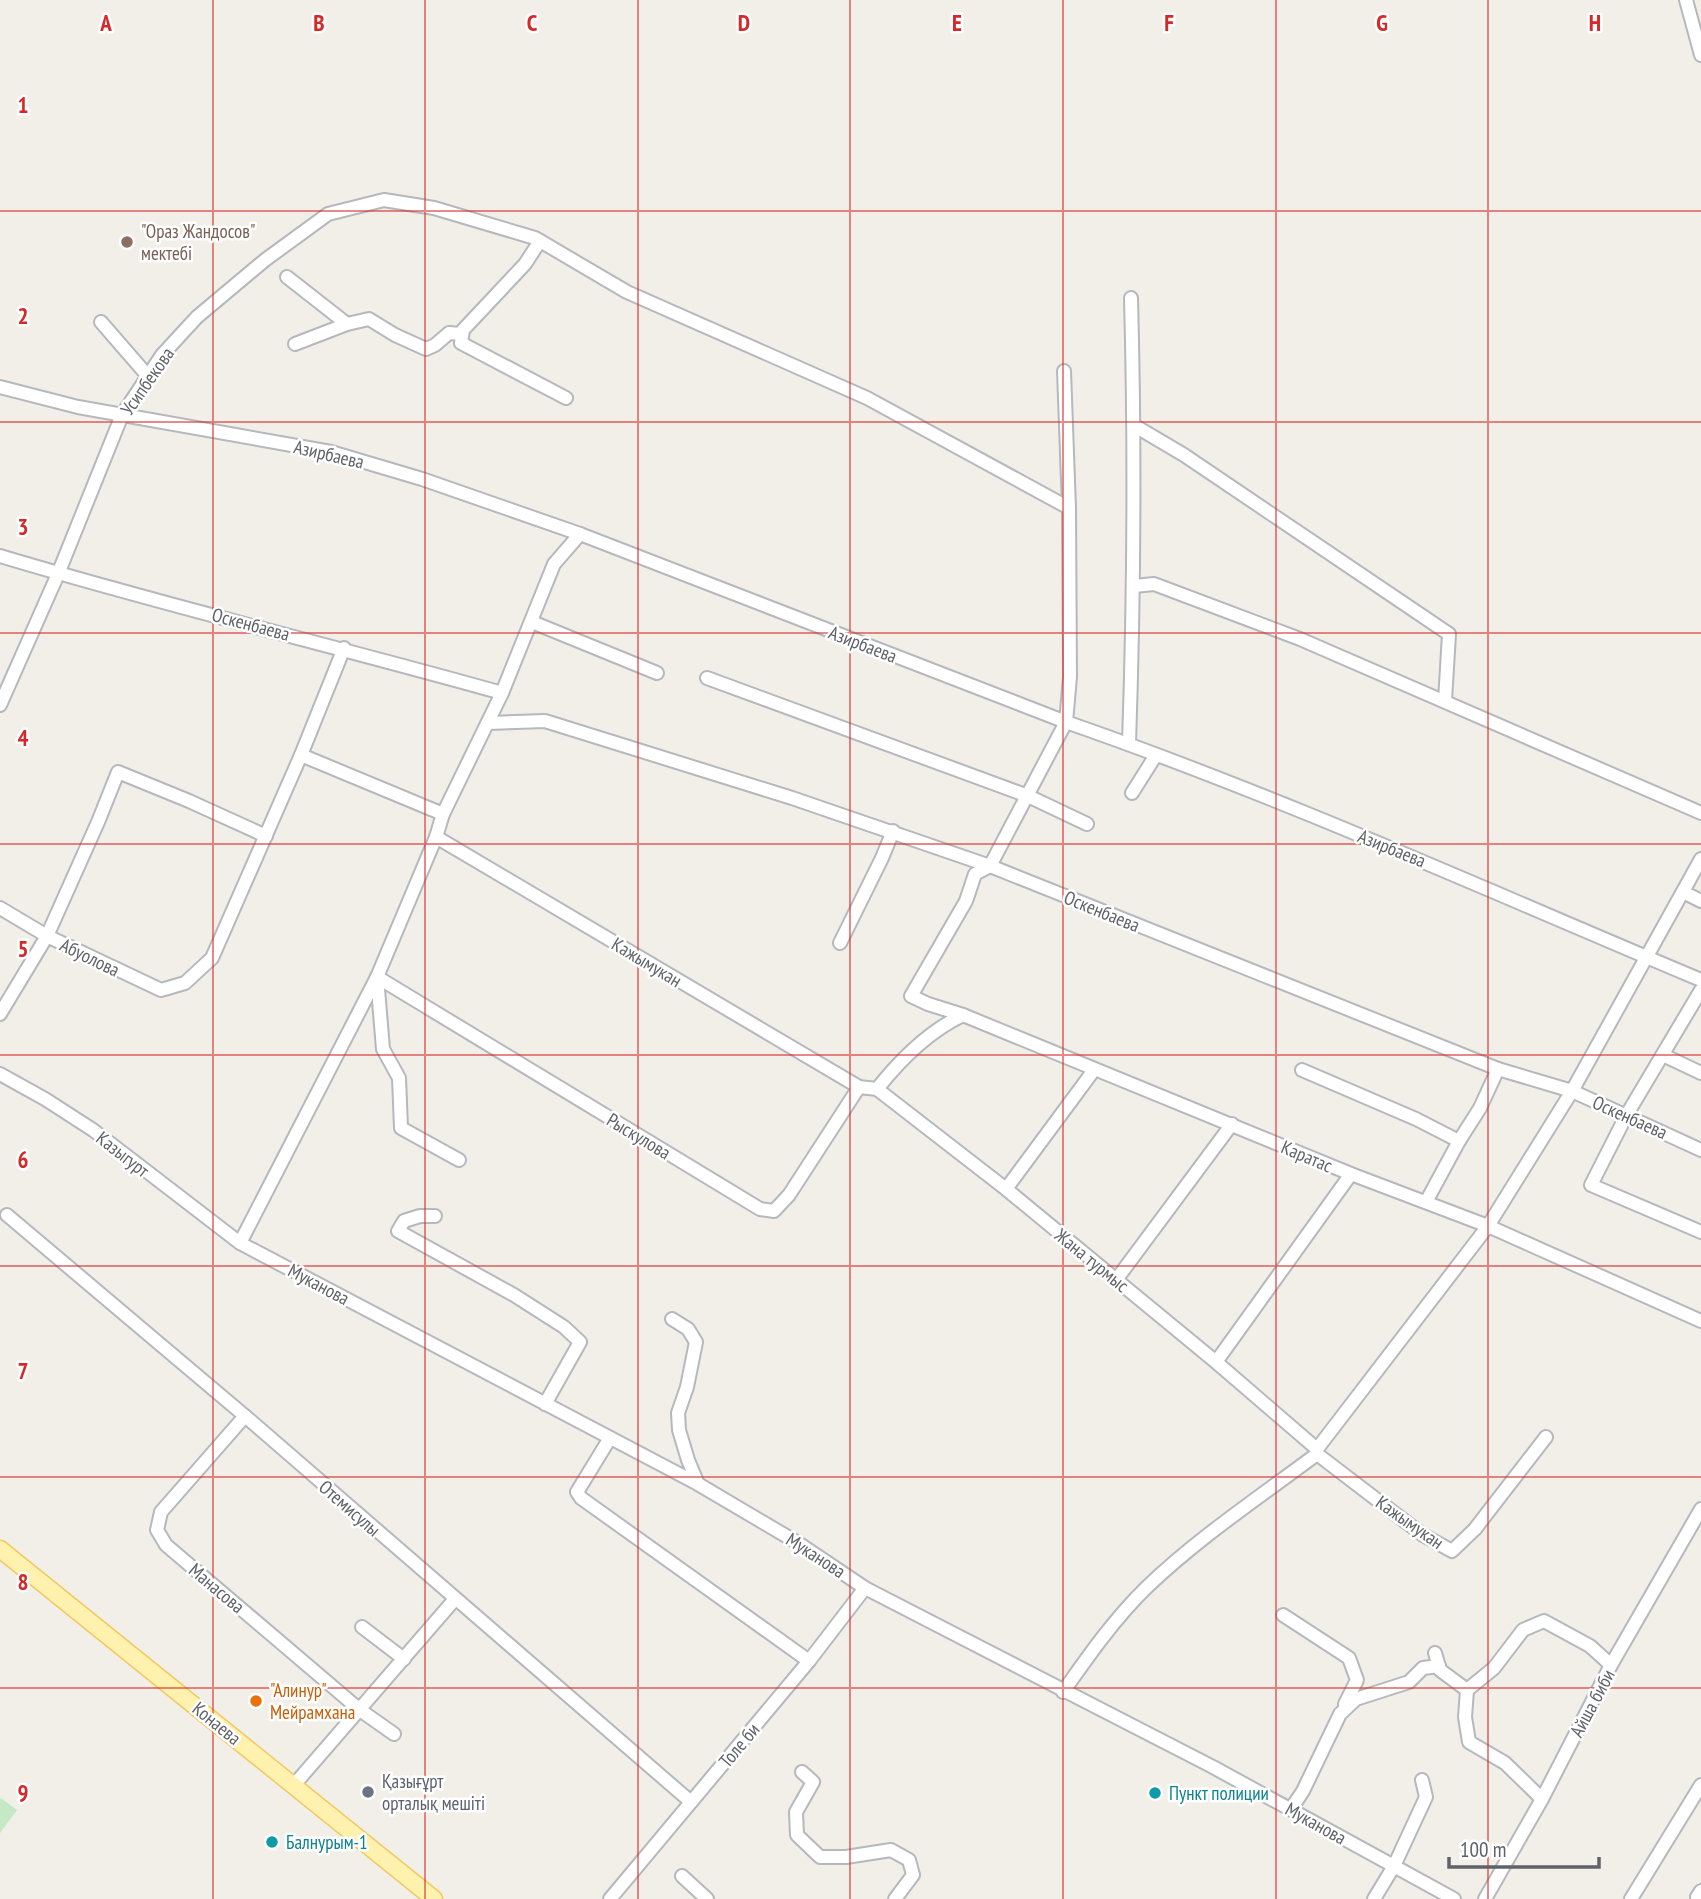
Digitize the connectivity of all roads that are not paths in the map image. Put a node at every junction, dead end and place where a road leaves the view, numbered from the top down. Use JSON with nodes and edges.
{"nodes":[{"id":1,"x":1686,"y":0,"type":"edge"},
{"id":2,"x":1701,"y":55,"type":"edge"},
{"id":3,"x":540,"y":241,"type":"junction"},
{"id":4,"x":287,"y":277,"type":"dead end"},
{"id":5,"x":1131,"y":298,"type":"dead end"},
{"id":6,"x":101,"y":322,"type":"dead end"},
{"id":7,"x":347,"y":324,"type":"junction"},
{"id":8,"x":462,"y":334,"type":"junction"},
{"id":9,"x":295,"y":344,"type":"dead end"},
{"id":10,"x":1064,"y":371,"type":"dead end"},
{"id":11,"x":147,"y":375,"type":"junction"},
{"id":12,"x":0,"y":387,"type":"edge"},
{"id":13,"x":566,"y":398,"type":"dead end"},
{"id":14,"x":122,"y":415,"type":"junction"},
{"id":15,"x":1135,"y":426,"type":"junction"},
{"id":16,"x":1069,"y":509,"type":"junction"},
{"id":17,"x":580,"y":534,"type":"junction"},
{"id":18,"x":0,"y":556,"type":"edge"},
{"id":19,"x":58,"y":574,"type":"junction"},
{"id":20,"x":1134,"y":586,"type":"junction"},
{"id":21,"x":532,"y":622,"type":"junction"},
{"id":22,"x":344,"y":648,"type":"junction"},
{"id":23,"x":657,"y":673,"type":"dead end"},
{"id":24,"x":707,"y":678,"type":"dead end"},
{"id":25,"x":502,"y":693,"type":"junction"},
{"id":26,"x":1445,"y":701,"type":"junction"},
{"id":27,"x":0,"y":705,"type":"edge"},
{"id":28,"x":1066,"y":722,"type":"junction"},
{"id":29,"x":488,"y":723,"type":"junction"},
{"id":30,"x":1129,"y":744,"type":"junction"},
{"id":31,"x":301,"y":755,"type":"junction"},
{"id":32,"x":1156,"y":755,"type":"junction"},
{"id":33,"x":1132,"y":793,"type":"dead end"},
{"id":34,"x":1028,"y":796,"type":"junction"},
{"id":35,"x":1701,"y":813,"type":"edge"},
{"id":36,"x":443,"y":814,"type":"junction"},
{"id":37,"x":1087,"y":824,"type":"dead end"},
{"id":38,"x":892,"y":831,"type":"junction"},
{"id":39,"x":266,"y":836,"type":"junction"},
{"id":40,"x":436,"y":837,"type":"junction"},
{"id":41,"x":1701,"y":859,"type":"edge"},
{"id":42,"x":990,"y":866,"type":"junction"},
{"id":43,"x":1683,"y":892,"type":"junction"},
{"id":44,"x":1701,"y":901,"type":"edge"},
{"id":45,"x":0,"y":908,"type":"edge"},
{"id":46,"x":47,"y":936,"type":"junction"},
{"id":47,"x":840,"y":943,"type":"dead end"},
{"id":48,"x":1647,"y":958,"type":"junction"},
{"id":49,"x":377,"y":977,"type":"junction"},
{"id":50,"x":1701,"y":981,"type":"edge"},
{"id":51,"x":1701,"y":990,"type":"edge"},
{"id":52,"x":0,"y":1014,"type":"edge"},
{"id":53,"x":963,"y":1014,"type":"junction"},
{"id":54,"x":1663,"y":1055,"type":"junction"},
{"id":55,"x":1498,"y":1069,"type":"junction"},
{"id":56,"x":1094,"y":1070,"type":"junction"},
{"id":57,"x":1303,"y":1070,"type":"dead end"},
{"id":58,"x":1701,"y":1073,"type":"edge"},
{"id":59,"x":0,"y":1074,"type":"edge"},
{"id":60,"x":859,"y":1087,"type":"junction"},
{"id":61,"x":877,"y":1090,"type":"junction"},
{"id":62,"x":1572,"y":1091,"type":"junction"},
{"id":63,"x":1626,"y":1116,"type":"junction"},
{"id":64,"x":1232,"y":1124,"type":"junction"},
{"id":65,"x":1459,"y":1141,"type":"junction"},
{"id":66,"x":1701,"y":1150,"type":"edge"},
{"id":67,"x":459,"y":1160,"type":"dead end"},
{"id":68,"x":1352,"y":1174,"type":"junction"},
{"id":69,"x":1006,"y":1189,"type":"junction"},
{"id":70,"x":1426,"y":1202,"type":"junction"},
{"id":71,"x":7,"y":1214,"type":"dead end"},
{"id":72,"x":435,"y":1216,"type":"dead end"},
{"id":73,"x":1488,"y":1226,"type":"junction"},
{"id":74,"x":1701,"y":1232,"type":"edge"},
{"id":75,"x":240,"y":1243,"type":"junction"},
{"id":76,"x":1116,"y":1280,"type":"junction"},
{"id":77,"x":672,"y":1319,"type":"dead end"},
{"id":78,"x":1701,"y":1321,"type":"edge"},
{"id":79,"x":1216,"y":1362,"type":"junction"},
{"id":80,"x":545,"y":1404,"type":"junction"},
{"id":81,"x":245,"y":1416,"type":"junction"},
{"id":82,"x":1546,"y":1437,"type":"dead end"},
{"id":83,"x":610,"y":1438,"type":"junction"},
{"id":84,"x":1317,"y":1451,"type":"junction"},
{"id":85,"x":698,"y":1484,"type":"junction"},
{"id":86,"x":1701,"y":1509,"type":"edge"},
{"id":87,"x":0,"y":1549,"type":"edge"},
{"id":88,"x":865,"y":1588,"type":"junction"},
{"id":89,"x":455,"y":1599,"type":"junction"},
{"id":90,"x":1283,"y":1615,"type":"dead end"},
{"id":91,"x":362,"y":1627,"type":"dead end"},
{"id":92,"x":1435,"y":1653,"type":"dead end"},
{"id":93,"x":404,"y":1659,"type":"junction"},
{"id":94,"x":809,"y":1661,"type":"junction"},
{"id":95,"x":1611,"y":1665,"type":"junction"},
{"id":96,"x":1439,"y":1666,"type":"junction"},
{"id":97,"x":1467,"y":1690,"type":"junction"},
{"id":98,"x":1063,"y":1692,"type":"junction"},
{"id":99,"x":360,"y":1710,"type":"junction"},
{"id":100,"x":1340,"y":1714,"type":"junction"},
{"id":101,"x":394,"y":1734,"type":"dead end"},
{"id":102,"x":802,"y":1772,"type":"dead end"},
{"id":103,"x":1422,"y":1780,"type":"dead end"},
{"id":104,"x":294,"y":1785,"type":"junction"},
{"id":105,"x":1701,"y":1785,"type":"edge"},
{"id":106,"x":1542,"y":1799,"type":"junction"},
{"id":107,"x":691,"y":1802,"type":"junction"},
{"id":108,"x":1292,"y":1809,"type":"junction"},
{"id":109,"x":1394,"y":1866,"type":"junction"},
{"id":110,"x":682,"y":1876,"type":"dead end"},
{"id":111,"x":434,"y":1899,"type":"edge"},
{"id":112,"x":610,"y":1899,"type":"edge"},
{"id":113,"x":707,"y":1899,"type":"edge"},
{"id":114,"x":895,"y":1899,"type":"edge"},
{"id":115,"x":1374,"y":1899,"type":"edge"},
{"id":116,"x":1454,"y":1899,"type":"edge"},
{"id":117,"x":1485,"y":1899,"type":"edge"},
{"id":118,"x":1632,"y":1899,"type":"edge"}],
"edges":[{"from":1,"to":2,"type":"street"},
{"from":3,"to":8,"type":"street"},
{"from":3,"to":11,"type":"street","name":"Усипбекова"},
{"from":3,"to":16,"type":"street","name":"Усипбекова"},
{"from":4,"to":7,"type":"street"},
{"from":5,"to":15,"type":"street"},
{"from":6,"to":11,"type":"street"},
{"from":7,"to":8,"type":"street"},
{"from":7,"to":9,"type":"street"},
{"from":8,"to":13,"type":"street"},
{"from":10,"to":16,"type":"street"},
{"from":11,"to":14,"type":"street","name":"Усипбекова"},
{"from":12,"to":14,"type":"street","name":"Азирбаева"},
{"from":14,"to":17,"type":"street","name":"Азирбаева"},
{"from":14,"to":19,"type":"street","name":"Усипбекова"},
{"from":15,"to":20,"type":"street"},
{"from":15,"to":26,"type":"street"},
{"from":16,"to":28,"type":"street"},
{"from":17,"to":21,"type":"street"},
{"from":17,"to":28,"type":"street","name":"Азирбаева"},
{"from":18,"to":19,"type":"street","name":"Оскенбаева"},
{"from":19,"to":22,"type":"street","name":"Оскенбаева"},
{"from":19,"to":27,"type":"street","name":"Усипбекова"},
{"from":20,"to":26,"type":"street"},
{"from":20,"to":30,"type":"street"},
{"from":21,"to":23,"type":"street"},
{"from":21,"to":25,"type":"street"},
{"from":22,"to":25,"type":"street","name":"Оскенбаева"},
{"from":22,"to":31,"type":"street"},
{"from":24,"to":34,"type":"street"},
{"from":25,"to":29,"type":"street"},
{"from":26,"to":35,"type":"street"},
{"from":28,"to":30,"type":"street","name":"Азирбаева"},
{"from":28,"to":34,"type":"street"},
{"from":29,"to":36,"type":"street"},
{"from":29,"to":38,"type":"street","name":"Оскенбаева"},
{"from":30,"to":32,"type":"street","name":"Азирбаева"},
{"from":31,"to":36,"type":"street"},
{"from":31,"to":39,"type":"street"},
{"from":32,"to":33,"type":"street"},
{"from":32,"to":48,"type":"street","name":"Азирбаева"},
{"from":34,"to":37,"type":"street"},
{"from":34,"to":42,"type":"street"},
{"from":36,"to":40,"type":"street"},
{"from":38,"to":42,"type":"street","name":"Оскенбаева"},
{"from":38,"to":47,"type":"street"},
{"from":39,"to":46,"type":"street","name":"Абуолова"},
{"from":39,"to":46,"type":"street"},
{"from":40,"to":49,"type":"street"},
{"from":40,"to":60,"type":"street","name":"Кажымукан"},
{"from":41,"to":43,"type":"street"},
{"from":42,"to":53,"type":"street","name":"Каратас"},
{"from":42,"to":55,"type":"street","name":"Оскенбаева"},
{"from":43,"to":44,"type":"street"},
{"from":43,"to":48,"type":"street"},
{"from":45,"to":46,"type":"street","name":"Абуолова"},
{"from":46,"to":52,"type":"street"},
{"from":48,"to":50,"type":"street","name":"Азирбаева"},
{"from":48,"to":62,"type":"street"},
{"from":49,"to":60,"type":"street","name":"Рыскулова"},
{"from":49,"to":67,"type":"street"},
{"from":49,"to":75,"type":"street"},
{"from":51,"to":54,"type":"street"},
{"from":53,"to":56,"type":"street","name":"Каратас"},
{"from":53,"to":61,"type":"street"},
{"from":54,"to":58,"type":"street"},
{"from":54,"to":63,"type":"street"},
{"from":55,"to":62,"type":"street","name":"Оскенбаева"},
{"from":55,"to":65,"type":"street"},
{"from":56,"to":64,"type":"street","name":"Каратас"},
{"from":56,"to":69,"type":"street"},
{"from":57,"to":65,"type":"street"},
{"from":59,"to":75,"type":"street","name":"Казыгурт"},
{"from":60,"to":61,"type":"street","name":"Жана турмыс"},
{"from":61,"to":69,"type":"street","name":"Жана турмыс"},
{"from":62,"to":63,"type":"street","name":"Оскенбаева"},
{"from":62,"to":73,"type":"street"},
{"from":63,"to":66,"type":"street","name":"Оскенбаева"},
{"from":63,"to":74,"type":"street"},
{"from":64,"to":68,"type":"street","name":"Каратас"},
{"from":64,"to":76,"type":"street"},
{"from":65,"to":70,"type":"street"},
{"from":68,"to":70,"type":"street","name":"Каратас"},
{"from":68,"to":79,"type":"street"},
{"from":69,"to":76,"type":"street","name":"Жана турмыс"},
{"from":70,"to":73,"type":"street","name":"Каратас"},
{"from":71,"to":81,"type":"street","name":"Отемисулы"},
{"from":72,"to":80,"type":"street"},
{"from":73,"to":78,"type":"street","name":"Каратас"},
{"from":73,"to":84,"type":"street"},
{"from":75,"to":80,"type":"street","name":"Муканова"},
{"from":76,"to":79,"type":"street","name":"Жана турмыс"},
{"from":77,"to":85,"type":"street"},
{"from":79,"to":84,"type":"street","name":"Жана турмыс"},
{"from":80,"to":83,"type":"street","name":"Муканова"},
{"from":81,"to":89,"type":"street","name":"Отемисулы"},
{"from":81,"to":99,"type":"street","name":"Манасова"},
{"from":82,"to":84,"type":"street","name":"Кажымукан"},
{"from":83,"to":85,"type":"street","name":"Муканова"},
{"from":83,"to":94,"type":"street"},
{"from":84,"to":98,"type":"street"},
{"from":85,"to":88,"type":"street","name":"Муканова"},
{"from":86,"to":95,"type":"street","name":"Айша биби"},
{"from":87,"to":104,"type":"main road","name":"Конаева"},
{"from":88,"to":94,"type":"street","name":"Толе би"},
{"from":88,"to":98,"type":"street","name":"Муканова"},
{"from":89,"to":93,"type":"street"},
{"from":89,"to":107,"type":"street","name":"Отемисулы"},
{"from":90,"to":100,"type":"street"},
{"from":91,"to":93,"type":"street"},
{"from":92,"to":96,"type":"street"},
{"from":93,"to":99,"type":"street"},
{"from":94,"to":107,"type":"street","name":"Толе би"},
{"from":95,"to":97,"type":"street"},
{"from":95,"to":106,"type":"street","name":"Айша биби"},
{"from":96,"to":97,"type":"street"},
{"from":96,"to":100,"type":"street"},
{"from":97,"to":106,"type":"street"},
{"from":98,"to":108,"type":"street","name":"Муканова"},
{"from":99,"to":101,"type":"street","name":"Манасова"},
{"from":99,"to":104,"type":"street"},
{"from":100,"to":108,"type":"street"},
{"from":102,"to":114,"type":"street"},
{"from":103,"to":109,"type":"street"},
{"from":104,"to":111,"type":"main road","name":"Конаева"},
{"from":105,"to":118,"type":"street"},
{"from":106,"to":117,"type":"street","name":"Айша биби"},
{"from":107,"to":112,"type":"street","name":"Толе би"},
{"from":108,"to":109,"type":"street","name":"Муканова"},
{"from":109,"to":115,"type":"street"},
{"from":109,"to":116,"type":"street","name":"Муканова"},
{"from":110,"to":113,"type":"street"}]}
